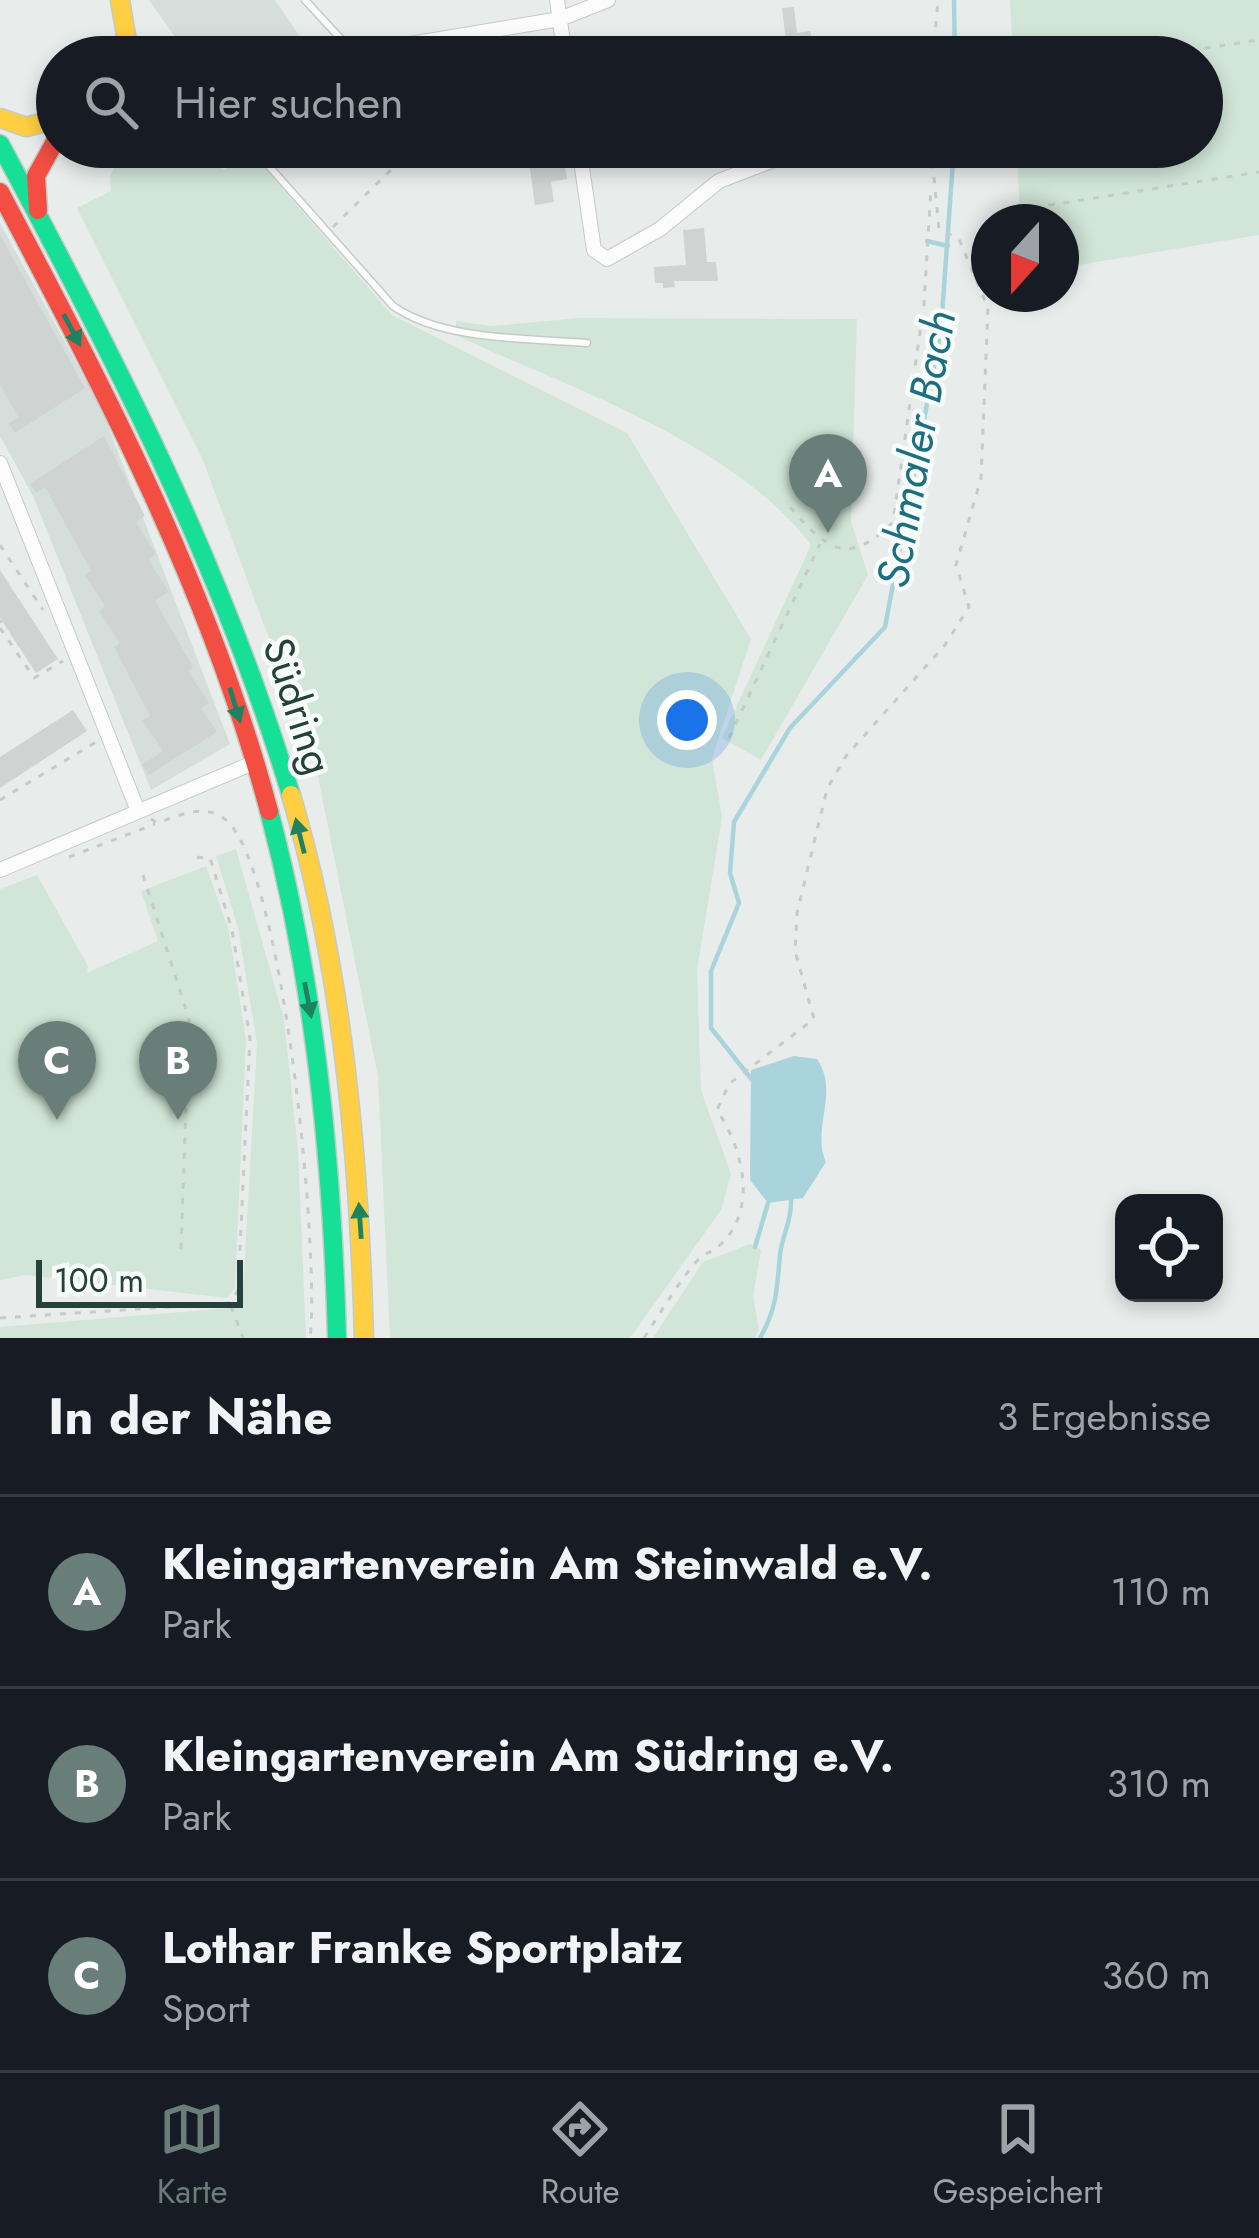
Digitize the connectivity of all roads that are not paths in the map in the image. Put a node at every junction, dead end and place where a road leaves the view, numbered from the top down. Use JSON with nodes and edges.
{"nodes":[{"id":1,"x":119,"y":0,"type":"edge"},
{"id":2,"x":305,"y":0,"type":"edge"},
{"id":3,"x":557,"y":0,"type":"edge"},
{"id":4,"x":608,"y":0,"type":"edge"},
{"id":5,"x":560,"y":19,"type":"junction"},
{"id":6,"x":126,"y":35,"type":"edge"},
{"id":7,"x":334,"y":36,"type":"edge"},
{"id":8,"x":458,"y":36,"type":"edge"},
{"id":9,"x":563,"y":36,"type":"edge"},
{"id":10,"x":0,"y":118,"type":"edge"},
{"id":11,"x":36,"y":125,"type":"edge"},
{"id":12,"x":0,"y":144,"type":"edge"},
{"id":13,"x":40,"y":168,"type":"edge"},
{"id":14,"x":271,"y":168,"type":"edge"},
{"id":15,"x":582,"y":168,"type":"edge"},
{"id":16,"x":753,"y":168,"type":"edge"},
{"id":17,"x":0,"y":192,"type":"edge"},
{"id":18,"x":38,"y":215,"type":"junction"},
{"id":19,"x":587,"y":343,"type":"dead end"},
{"id":20,"x":0,"y":464,"type":"edge"},
{"id":21,"x":253,"y":763,"type":"junction"},
{"id":22,"x":138,"y":811,"type":"junction"},
{"id":23,"x":0,"y":870,"type":"edge"},
{"id":24,"x":338,"y":1338,"type":"edge"},
{"id":25,"x":364,"y":1338,"type":"edge"}],
"edges":[{"from":1,"to":6,"type":"main road"},
{"from":2,"to":7,"type":"lane"},
{"from":3,"to":5,"type":"street"},
{"from":4,"to":5,"type":"street"},
{"from":5,"to":8,"type":"street"},
{"from":5,"to":9,"type":"street"},
{"from":10,"to":11,"type":"main road"},
{"from":12,"to":18,"type":"main road","name":"Südring"},
{"from":13,"to":18,"type":"main road"},
{"from":14,"to":19,"type":"lane"},
{"from":15,"to":16,"type":"street"},
{"from":17,"to":21,"type":"main road","name":"Südring","one_way":true},
{"from":25,"to":18,"type":"main road","name":"Südring","one_way":true},
{"from":20,"to":22,"type":"street"},
{"from":21,"to":22,"type":"street"},
{"from":21,"to":24,"type":"main road","name":"Südring","one_way":true},
{"from":22,"to":23,"type":"street"}]}
